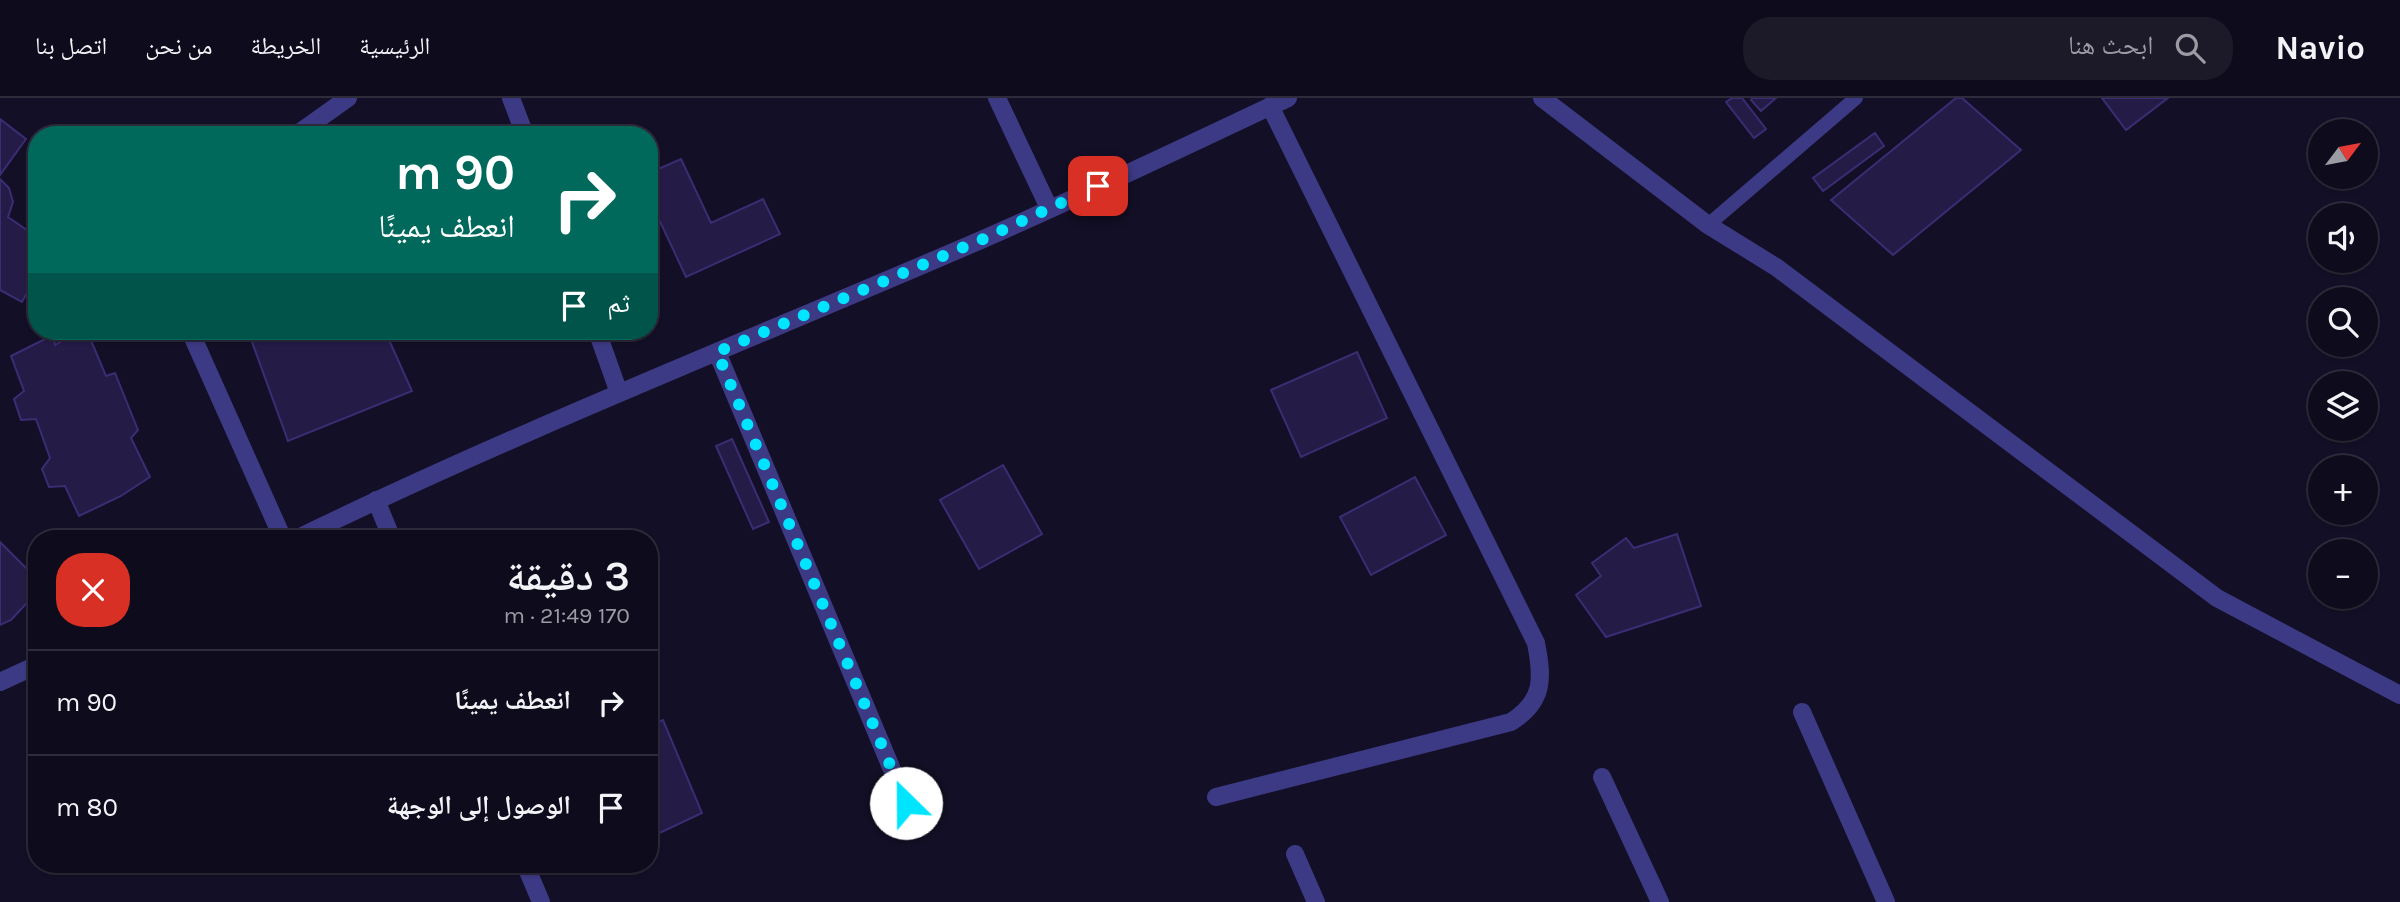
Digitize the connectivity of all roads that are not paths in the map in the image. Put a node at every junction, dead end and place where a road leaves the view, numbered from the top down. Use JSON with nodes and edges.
{"nodes":[{"id":1,"x":348,"y":98,"type":"edge"},
{"id":2,"x":511,"y":98,"type":"edge"},
{"id":3,"x":997,"y":98,"type":"edge"},
{"id":4,"x":1288,"y":98,"type":"edge"},
{"id":5,"x":1542,"y":98,"type":"edge"},
{"id":6,"x":1856,"y":98,"type":"edge"},
{"id":7,"x":1270,"y":106,"type":"junction"},
{"id":8,"x":309,"y":126,"type":"edge"},
{"id":9,"x":521,"y":126,"type":"edge"},
{"id":10,"x":1049,"y":208,"type":"junction"},
{"id":11,"x":1708,"y":225,"type":"junction"},
{"id":12,"x":194,"y":340,"type":"edge"},
{"id":13,"x":600,"y":340,"type":"edge"},
{"id":14,"x":717,"y":352,"type":"junction"},
{"id":15,"x":619,"y":393,"type":"junction"},
{"id":16,"x":376,"y":500,"type":"junction"},
{"id":17,"x":279,"y":530,"type":"edge"},
{"id":18,"x":314,"y":530,"type":"edge"},
{"id":19,"x":388,"y":530,"type":"edge"},
{"id":20,"x":28,"y":669,"type":"edge"},
{"id":21,"x":0,"y":682,"type":"edge"},
{"id":22,"x":2400,"y":695,"type":"edge"},
{"id":23,"x":1802,"y":712,"type":"dead end"},
{"id":24,"x":1602,"y":778,"type":"dead end"},
{"id":25,"x":1216,"y":797,"type":"dead end"},
{"id":26,"x":906,"y":803,"type":"dead end"},
{"id":27,"x":1295,"y":854,"type":"dead end"},
{"id":28,"x":529,"y":873,"type":"edge"},
{"id":29,"x":541,"y":902,"type":"edge"},
{"id":30,"x":1316,"y":902,"type":"edge"},
{"id":31,"x":1660,"y":902,"type":"edge"},
{"id":32,"x":1886,"y":902,"type":"edge"}],
"edges":[{"from":1,"to":8,"type":"street"},
{"from":2,"to":9,"type":"street"},
{"from":3,"to":10,"type":"street"},
{"from":4,"to":7,"type":"street"},
{"from":5,"to":11,"type":"street"},
{"from":6,"to":11,"type":"lane"},
{"from":7,"to":10,"type":"street"},
{"from":7,"to":25,"type":"street"},
{"from":10,"to":14,"type":"street"},
{"from":11,"to":22,"type":"street"},
{"from":12,"to":17,"type":"street"},
{"from":13,"to":15,"type":"street"},
{"from":14,"to":15,"type":"street"},
{"from":14,"to":26,"type":"street"},
{"from":15,"to":16,"type":"street"},
{"from":16,"to":18,"type":"street"},
{"from":16,"to":19,"type":"street"},
{"from":20,"to":21,"type":"street"},
{"from":23,"to":32,"type":"street"},
{"from":24,"to":31,"type":"street"},
{"from":27,"to":30,"type":"street"},
{"from":28,"to":29,"type":"street"}]}
